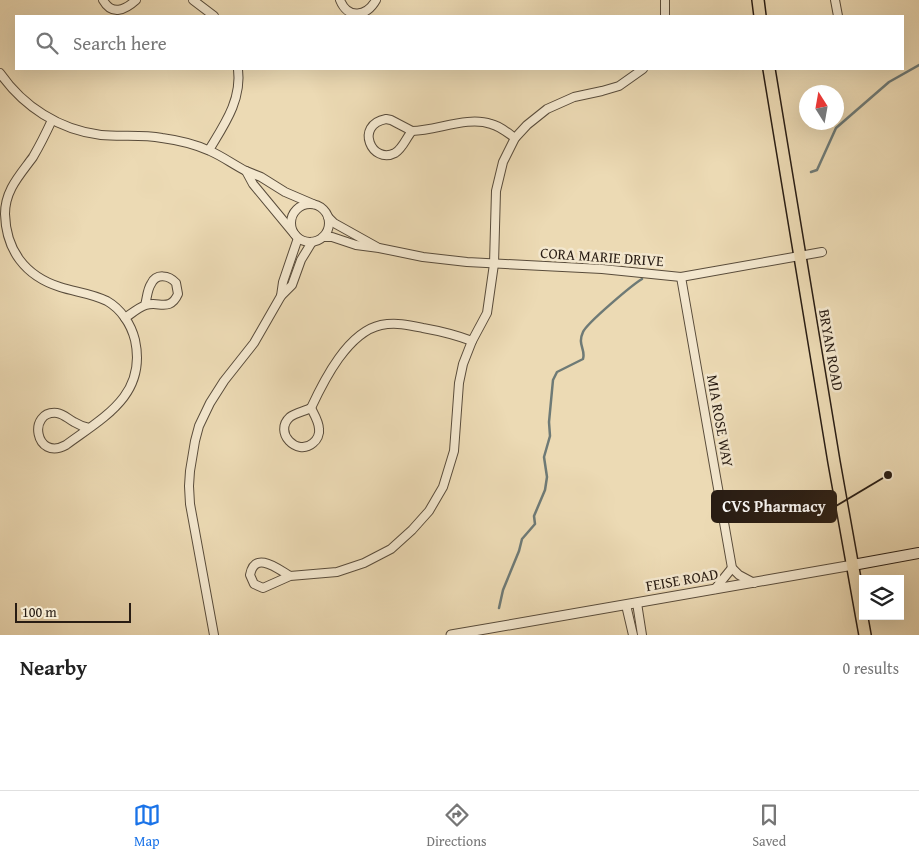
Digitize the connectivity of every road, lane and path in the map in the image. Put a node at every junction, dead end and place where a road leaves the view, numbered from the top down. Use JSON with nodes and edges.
{"nodes":[{"id":1,"x":103,"y":0,"type":"edge"},
{"id":2,"x":136,"y":0,"type":"edge"},
{"id":3,"x":193,"y":0,"type":"edge"},
{"id":4,"x":340,"y":0,"type":"edge"},
{"id":5,"x":376,"y":0,"type":"edge"},
{"id":6,"x":665,"y":0,"type":"edge"},
{"id":7,"x":758,"y":0,"type":"edge"},
{"id":8,"x":835,"y":0,"type":"edge"},
{"id":9,"x":213,"y":15,"type":"edge"},
{"id":10,"x":665,"y":15,"type":"edge"},
{"id":11,"x":760,"y":15,"type":"edge"},
{"id":12,"x":838,"y":15,"type":"edge"},
{"id":13,"x":238,"y":70,"type":"edge"},
{"id":14,"x":642,"y":70,"type":"edge"},
{"id":15,"x":769,"y":70,"type":"edge"},
{"id":16,"x":0,"y":72,"type":"edge"},
{"id":17,"x":52,"y":120,"type":"junction"},
{"id":18,"x":412,"y":131,"type":"junction"},
{"id":19,"x":515,"y":138,"type":"junction"},
{"id":20,"x":209,"y":150,"type":"junction"},
{"id":21,"x":246,"y":171,"type":"junction"},
{"id":22,"x":313,"y":204,"type":"junction"},
{"id":23,"x":328,"y":217,"type":"junction"},
{"id":24,"x":297,"y":237,"type":"junction"},
{"id":25,"x":323,"y":237,"type":"junction"},
{"id":26,"x":312,"y":242,"type":"junction"},
{"id":27,"x":378,"y":248,"type":"junction"},
{"id":28,"x":822,"y":252,"type":"dead end"},
{"id":29,"x":800,"y":256,"type":"junction"},
{"id":30,"x":494,"y":264,"type":"junction"},
{"id":31,"x":681,"y":277,"type":"junction"},
{"id":32,"x":281,"y":296,"type":"junction"},
{"id":33,"x":145,"y":305,"type":"junction"},
{"id":34,"x":125,"y":318,"type":"junction"},
{"id":35,"x":472,"y":341,"type":"junction"},
{"id":36,"x":311,"y":408,"type":"junction"},
{"id":37,"x":89,"y":428,"type":"junction"},
{"id":38,"x":919,"y":553,"type":"edge"},
{"id":39,"x":853,"y":565,"type":"junction"},
{"id":40,"x":732,"y":568,"type":"junction"},
{"id":41,"x":290,"y":576,"type":"junction"},
{"id":42,"x":754,"y":582,"type":"junction"},
{"id":43,"x":716,"y":589,"type":"junction"},
{"id":44,"x":637,"y":603,"type":"junction"},
{"id":45,"x":626,"y":605,"type":"junction"},
{"id":46,"x":214,"y":635,"type":"edge"},
{"id":47,"x":451,"y":635,"type":"edge"},
{"id":48,"x":633,"y":635,"type":"edge"},
{"id":49,"x":642,"y":635,"type":"edge"},
{"id":50,"x":865,"y":635,"type":"edge"}],
"edges":[{"from":1,"to":2,"type":"street"},
{"from":3,"to":9,"type":"street"},
{"from":4,"to":5,"type":"street"},
{"from":6,"to":10,"type":"street"},
{"from":7,"to":11,"type":"main road"},
{"from":8,"to":12,"type":"street"},
{"from":13,"to":20,"type":"street"},
{"from":14,"to":19,"type":"street"},
{"from":15,"to":29,"type":"main road","name":"BRYAN ROAD"},
{"from":16,"to":17,"type":"street"},
{"from":17,"to":20,"type":"street"},
{"from":17,"to":34,"type":"street"},
{"from":18,"to":18,"type":"street"},
{"from":18,"to":19,"type":"street"},
{"from":19,"to":30,"type":"street"},
{"from":20,"to":21,"type":"street"},
{"from":21,"to":22,"type":"street"},
{"from":21,"to":24,"type":"street"},
{"from":22,"to":23,"type":"street"},
{"from":22,"to":24,"type":"street"},
{"from":23,"to":25,"type":"street"},
{"from":23,"to":27,"type":"street","name":"CORA MARIE DRIVE"},
{"from":24,"to":26,"type":"street"},
{"from":24,"to":32,"type":"street"},
{"from":25,"to":26,"type":"street"},
{"from":25,"to":27,"type":"street","name":"CORA MARIE DRIVE"},
{"from":26,"to":32,"type":"street"},
{"from":27,"to":30,"type":"street","name":"CORA MARIE DRIVE"},
{"from":28,"to":29,"type":"street","name":"CORA MARIE DRIVE"},
{"from":29,"to":31,"type":"street","name":"CORA MARIE DRIVE"},
{"from":29,"to":39,"type":"main road","name":"BRYAN ROAD"},
{"from":30,"to":31,"type":"street","name":"CORA MARIE DRIVE"},
{"from":30,"to":35,"type":"street"},
{"from":31,"to":40,"type":"street","name":"MIA ROSE WAY"},
{"from":32,"to":46,"type":"street"},
{"from":33,"to":33,"type":"street"},
{"from":33,"to":34,"type":"street"},
{"from":34,"to":37,"type":"street"},
{"from":35,"to":36,"type":"street"},
{"from":35,"to":41,"type":"street"},
{"from":36,"to":36,"type":"street"},
{"from":37,"to":37,"type":"street"},
{"from":38,"to":39,"type":"main road","name":"FEISE ROAD"},
{"from":39,"to":42,"type":"street","name":"FEISE ROAD"},
{"from":39,"to":50,"type":"main road","name":"BRYAN ROAD"},
{"from":40,"to":42,"type":"street"},
{"from":40,"to":43,"type":"street"},
{"from":41,"to":41,"type":"street"},
{"from":42,"to":43,"type":"street","name":"FEISE ROAD"},
{"from":43,"to":44,"type":"street","name":"FEISE ROAD"},
{"from":44,"to":45,"type":"street","name":"FEISE ROAD"},
{"from":44,"to":49,"type":"street"},
{"from":45,"to":47,"type":"street","name":"FEISE ROAD"},
{"from":45,"to":48,"type":"street"}]}
